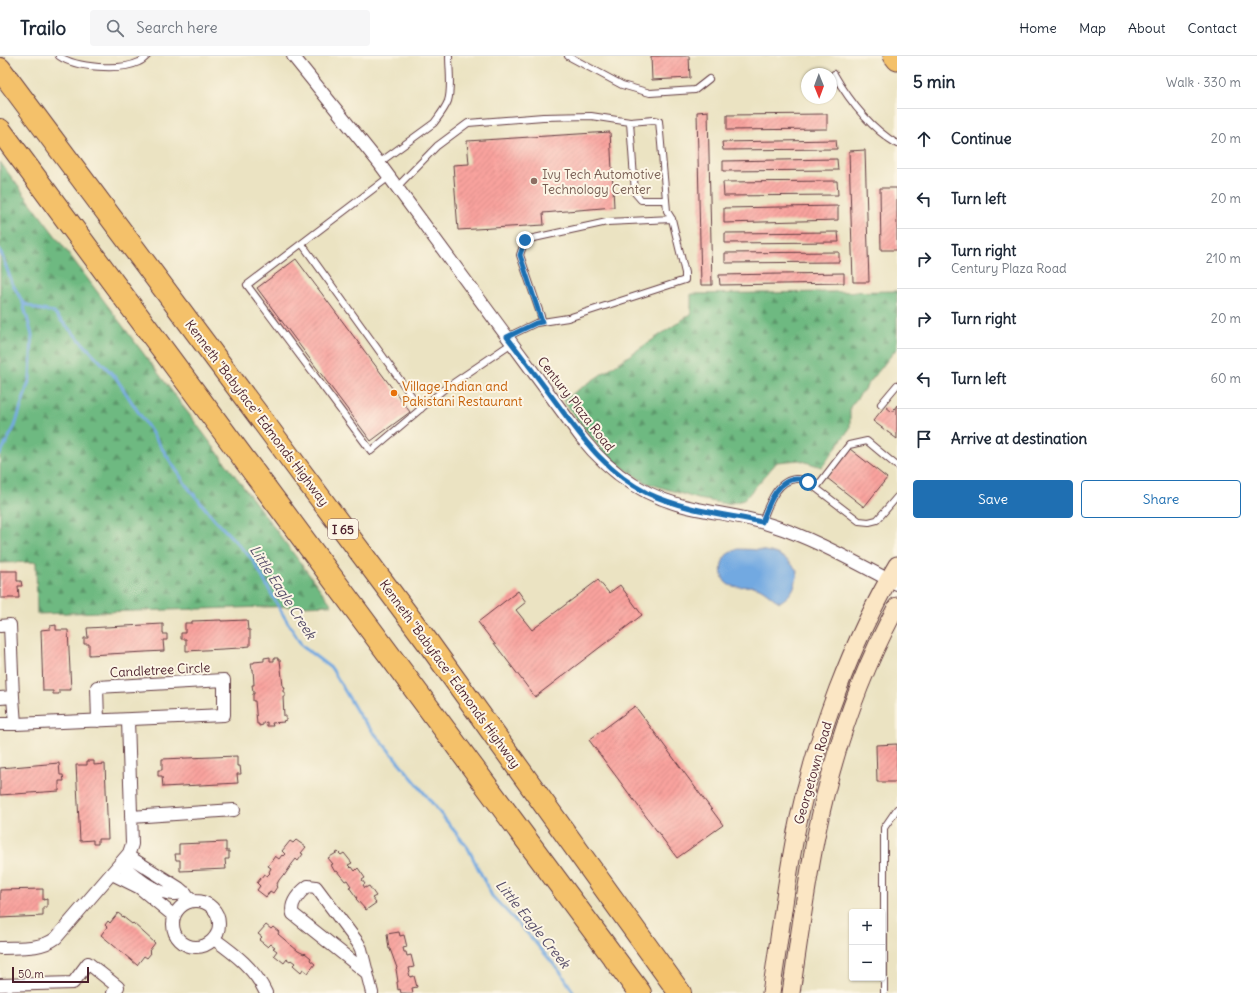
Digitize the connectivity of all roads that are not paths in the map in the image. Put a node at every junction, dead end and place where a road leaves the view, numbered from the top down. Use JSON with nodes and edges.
{"nodes":[{"id":1,"x":60,"y":56,"type":"edge"},
{"id":2,"x":147,"y":56,"type":"edge"},
{"id":3,"x":293,"y":56,"type":"edge"},
{"id":4,"x":449,"y":56,"type":"edge"},
{"id":5,"x":568,"y":56,"type":"edge"},
{"id":6,"x":893,"y":56,"type":"edge"},
{"id":7,"x":897,"y":61,"type":"edge"},
{"id":8,"x":0,"y":69,"type":"edge"},
{"id":9,"x":709,"y":79,"type":"dead end"},
{"id":10,"x":837,"y":79,"type":"edge"},
{"id":11,"x":630,"y":122,"type":"junction"},
{"id":12,"x":0,"y":130,"type":"edge"},
{"id":13,"x":897,"y":144,"type":"edge"},
{"id":14,"x":379,"y":163,"type":"junction"},
{"id":15,"x":390,"y":177,"type":"junction"},
{"id":16,"x":397,"y":187,"type":"junction"},
{"id":17,"x":666,"y":200,"type":"junction"},
{"id":18,"x":672,"y":219,"type":"junction"},
{"id":19,"x":302,"y":244,"type":"junction"},
{"id":20,"x":542,"y":322,"type":"junction"},
{"id":21,"x":510,"y":340,"type":"junction"},
{"id":22,"x":897,"y":385,"type":"edge"},
{"id":23,"x":881,"y":404,"type":"dead end"},
{"id":24,"x":421,"y":409,"type":"junction"},
{"id":25,"x":897,"y":466,"type":"edge"},
{"id":26,"x":816,"y":488,"type":"junction"},
{"id":27,"x":897,"y":496,"type":"edge"},
{"id":28,"x":762,"y":522,"type":"junction"},
{"id":29,"x":894,"y":577,"type":"edge"},
{"id":30,"x":897,"y":606,"type":"edge"},
{"id":31,"x":0,"y":626,"type":"edge"},
{"id":32,"x":13,"y":697,"type":"junction"},
{"id":33,"x":0,"y":698,"type":"edge"},
{"id":34,"x":128,"y":720,"type":"junction"},
{"id":35,"x":98,"y":721,"type":"junction"},
{"id":36,"x":0,"y":724,"type":"edge"},
{"id":37,"x":14,"y":724,"type":"junction"},
{"id":38,"x":897,"y":809,"type":"edge"},
{"id":39,"x":234,"y":810,"type":"dead end"},
{"id":40,"x":131,"y":817,"type":"junction"},
{"id":41,"x":124,"y":860,"type":"junction"},
{"id":42,"x":112,"y":874,"type":"junction"},
{"id":43,"x":190,"y":897,"type":"junction"},
{"id":44,"x":174,"y":916,"type":"junction"},
{"id":45,"x":214,"y":938,"type":"junction"},
{"id":46,"x":0,"y":948,"type":"edge"},
{"id":47,"x":367,"y":973,"type":"junction"},
{"id":48,"x":0,"y":985,"type":"edge"},
{"id":49,"x":113,"y":993,"type":"edge"},
{"id":50,"x":266,"y":993,"type":"edge"},
{"id":51,"x":372,"y":993,"type":"edge"},
{"id":52,"x":640,"y":993,"type":"edge"},
{"id":53,"x":680,"y":993,"type":"edge"},
{"id":54,"x":771,"y":993,"type":"edge"},
{"id":55,"x":791,"y":993,"type":"edge"},
{"id":56,"x":884,"y":993,"type":"edge"}],
"edges":[{"from":1,"to":2,"type":"lane"},
{"from":3,"to":14,"type":"street","name":"Century Plaza Road"},
{"from":4,"to":14,"type":"lane"},
{"from":5,"to":9,"type":"lane"},
{"from":6,"to":7,"type":"main road"},
{"from":8,"to":53,"type":"highway","name":"Kenneth \"Babyface\" Edmonds Highway","number":"I 65"},
{"from":10,"to":13,"type":"lane"},
{"from":11,"to":16,"type":"lane"},
{"from":11,"to":17,"type":"lane"},
{"from":11,"to":17,"type":"lane"},
{"from":12,"to":52,"type":"highway"},
{"from":14,"to":15,"type":"street","name":"Century Plaza Road"},
{"from":15,"to":16,"type":"street","name":"Century Plaza Road"},
{"from":15,"to":19,"type":"lane"},
{"from":16,"to":21,"type":"street","name":"Century Plaza Road"},
{"from":17,"to":18,"type":"lane"},
{"from":18,"to":20,"type":"lane"},
{"from":18,"to":20,"type":"lane"},
{"from":19,"to":24,"type":"lane"},
{"from":19,"to":24,"type":"lane"},
{"from":20,"to":21,"type":"lane"},
{"from":21,"to":24,"type":"lane"},
{"from":21,"to":28,"type":"street","name":"Century Plaza Road"},
{"from":22,"to":23,"type":"lane"},
{"from":25,"to":26,"type":"lane"},
{"from":26,"to":27,"type":"lane"},
{"from":26,"to":28,"type":"lane"},
{"from":28,"to":29,"type":"street","name":"Century Plaza Road"},
{"from":29,"to":54,"type":"main road","name":"Georgetown Road"},
{"from":30,"to":55,"type":"main road","name":"Georgetown Road"},
{"from":31,"to":32,"type":"street"},
{"from":32,"to":33,"type":"street"},
{"from":32,"to":37,"type":"street"},
{"from":34,"to":35,"type":"street","name":"Candletree Circle"},
{"from":34,"to":35,"type":"street","name":"Candletree Circle"},
{"from":34,"to":40,"type":"street"},
{"from":35,"to":37,"type":"street","name":"Candletree Circle"},
{"from":36,"to":37,"type":"street","name":"Candletree Circle"},
{"from":38,"to":56,"type":"lane"},
{"from":39,"to":40,"type":"street"},
{"from":40,"to":41,"type":"street"},
{"from":41,"to":42,"type":"street"},
{"from":41,"to":43,"type":"street"},
{"from":42,"to":44,"type":"street"},
{"from":42,"to":46,"type":"street"},
{"from":43,"to":44,"type":"street"},
{"from":43,"to":45,"type":"street"},
{"from":44,"to":45,"type":"street"},
{"from":45,"to":50,"type":"street"},
{"from":47,"to":47,"type":"street"},
{"from":47,"to":51,"type":"street"},
{"from":48,"to":49,"type":"street"}]}
